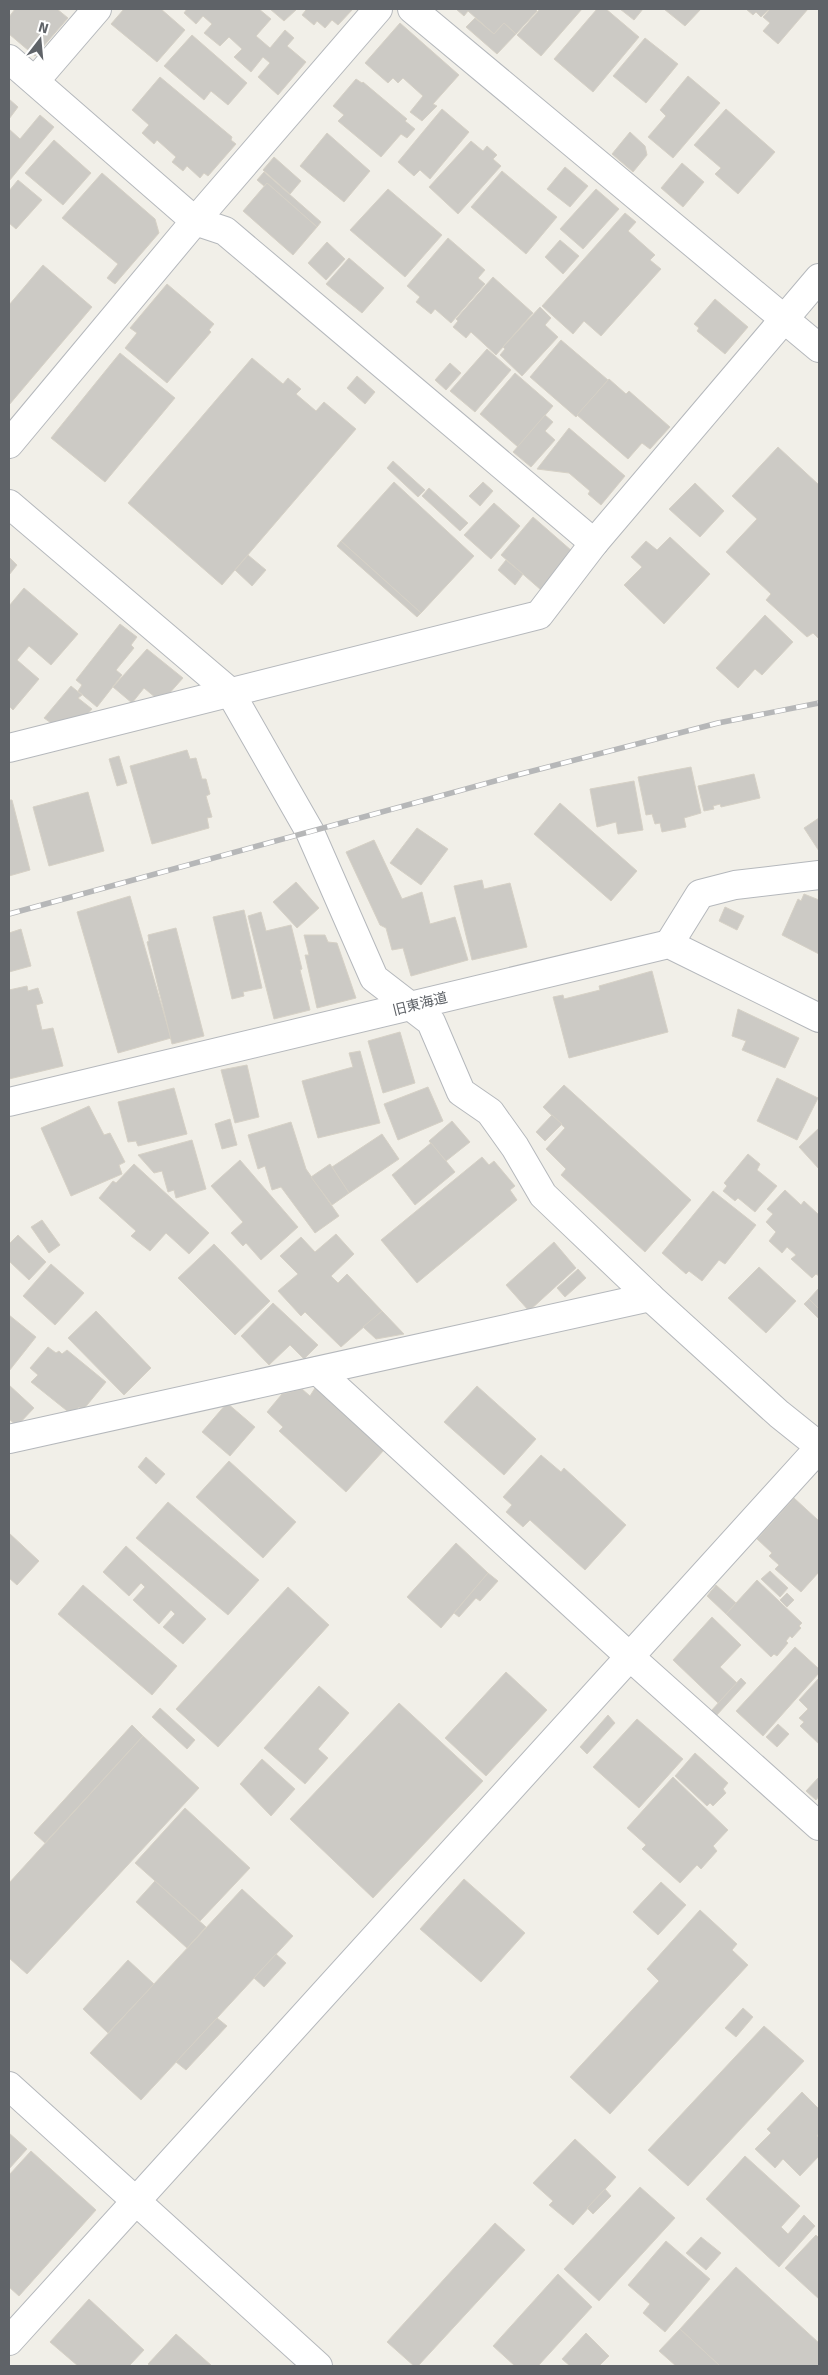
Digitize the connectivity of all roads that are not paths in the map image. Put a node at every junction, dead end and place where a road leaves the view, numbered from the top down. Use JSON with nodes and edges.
{"nodes":[{"id":1,"x":97,"y":9,"type":"edge"},
{"id":2,"x":378,"y":9,"type":"edge"},
{"id":3,"x":412,"y":9,"type":"edge"},
{"id":4,"x":9,"y":59,"type":"edge"},
{"id":5,"x":35,"y":81,"type":"junction"},
{"id":6,"x":195,"y":220,"type":"junction"},
{"id":7,"x":819,"y":278,"type":"edge"},
{"id":8,"x":785,"y":319,"type":"junction"},
{"id":9,"x":819,"y":348,"type":"edge"},
{"id":10,"x":9,"y":444,"type":"edge"},
{"id":11,"x":9,"y":504,"type":"edge"},
{"id":12,"x":594,"y":543,"type":"junction"},
{"id":13,"x":230,"y":692,"type":"junction"},
{"id":14,"x":9,"y":748,"type":"edge"},
{"id":15,"x":819,"y":875,"type":"edge"},
{"id":16,"x":669,"y":944,"type":"junction"},
{"id":17,"x":409,"y":1007,"type":"junction"},
{"id":18,"x":819,"y":1018,"type":"edge"},
{"id":19,"x":9,"y":1102,"type":"edge"},
{"id":20,"x":650,"y":1297,"type":"junction"},
{"id":21,"x":318,"y":1371,"type":"junction"},
{"id":22,"x":9,"y":1440,"type":"edge"},
{"id":23,"x":819,"y":1447,"type":"edge"},
{"id":24,"x":629,"y":1656,"type":"junction"},
{"id":25,"x":819,"y":1826,"type":"edge"},
{"id":26,"x":9,"y":2086,"type":"edge"},
{"id":27,"x":136,"y":2200,"type":"junction"},
{"id":28,"x":9,"y":2341,"type":"edge"},
{"id":29,"x":318,"y":2366,"type":"edge"}],
"edges":[{"from":1,"to":5,"type":"street"},
{"from":2,"to":6,"type":"street"},
{"from":3,"to":8,"type":"street"},
{"from":4,"to":5,"type":"street"},
{"from":5,"to":6,"type":"street"},
{"from":6,"to":10,"type":"street"},
{"from":6,"to":12,"type":"street"},
{"from":7,"to":8,"type":"street"},
{"from":8,"to":9,"type":"street"},
{"from":8,"to":12,"type":"street"},
{"from":11,"to":13,"type":"street"},
{"from":12,"to":13,"type":"street"},
{"from":13,"to":14,"type":"street"},
{"from":13,"to":17,"type":"street"},
{"from":15,"to":16,"type":"street"},
{"from":16,"to":17,"type":"street","name":"旧東海道"},
{"from":16,"to":18,"type":"street"},
{"from":17,"to":19,"type":"street","name":"旧東海道"},
{"from":17,"to":20,"type":"street"},
{"from":20,"to":21,"type":"street"},
{"from":20,"to":23,"type":"street"},
{"from":21,"to":22,"type":"street"},
{"from":21,"to":24,"type":"street"},
{"from":23,"to":24,"type":"street"},
{"from":24,"to":25,"type":"street"},
{"from":24,"to":27,"type":"street"},
{"from":26,"to":27,"type":"street"},
{"from":27,"to":28,"type":"street"},
{"from":27,"to":29,"type":"street"}]}
